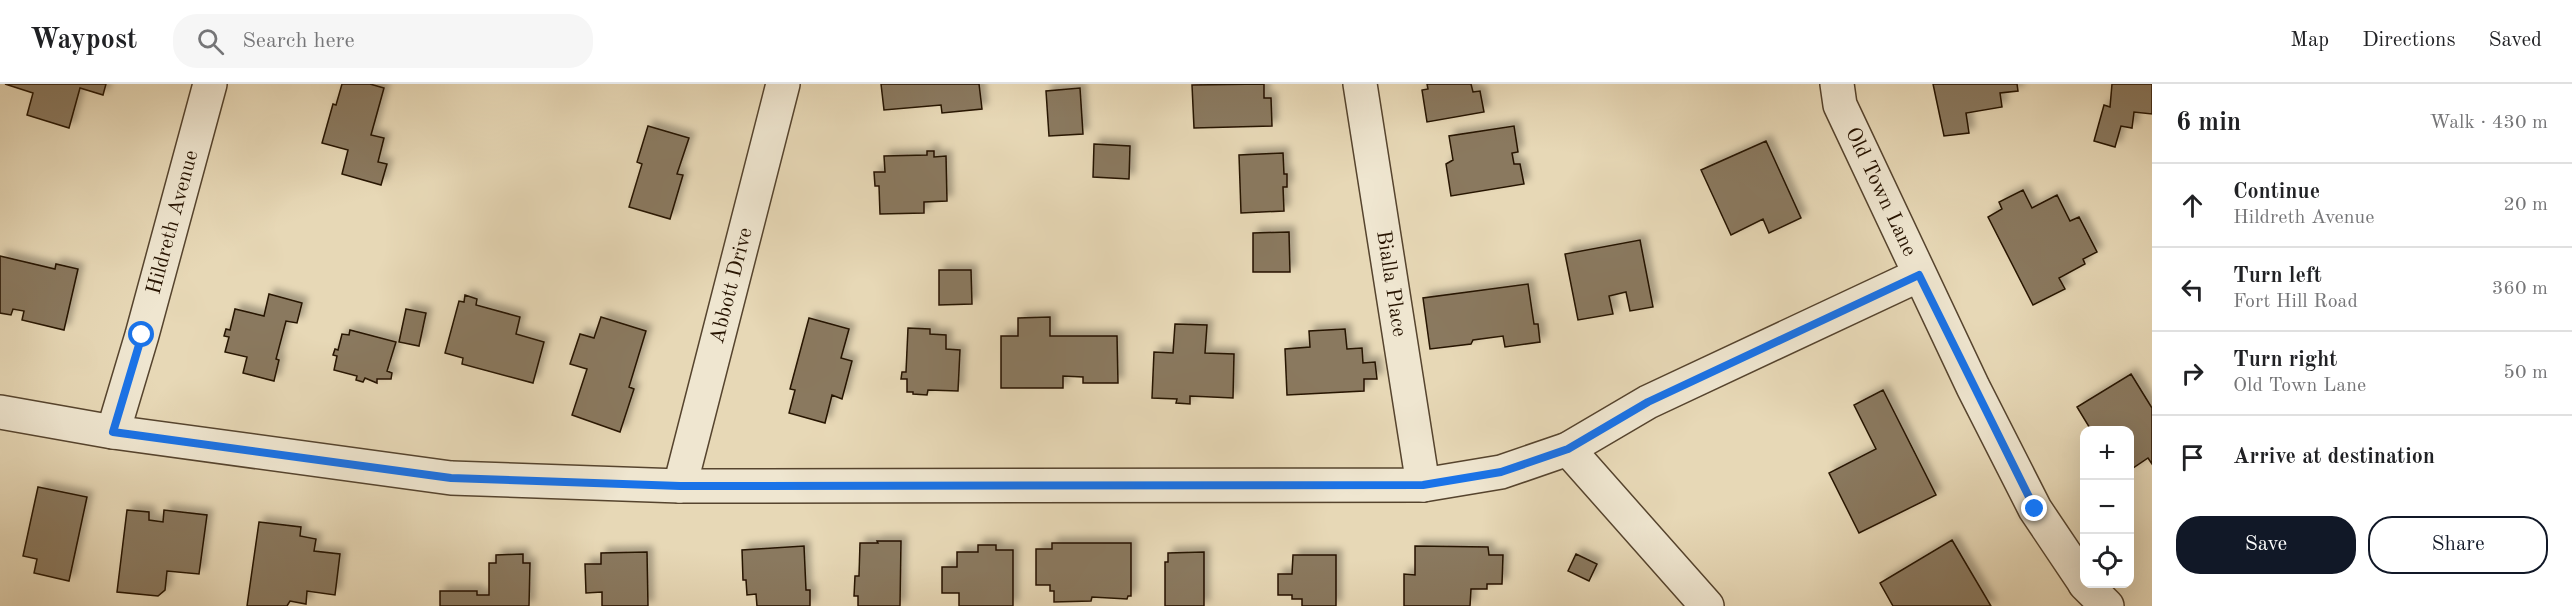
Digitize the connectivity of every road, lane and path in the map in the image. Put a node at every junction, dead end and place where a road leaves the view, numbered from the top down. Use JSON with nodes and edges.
{"nodes":[{"id":1,"x":210,"y":84,"type":"edge"},
{"id":2,"x":783,"y":84,"type":"edge"},
{"id":3,"x":1360,"y":84,"type":"edge"},
{"id":4,"x":1837,"y":84,"type":"edge"},
{"id":5,"x":1919,"y":275,"type":"junction"},
{"id":6,"x":0,"y":412,"type":"edge"},
{"id":7,"x":113,"y":432,"type":"junction"},
{"id":8,"x":1568,"y":449,"type":"junction"},
{"id":9,"x":1423,"y":485,"type":"junction"},
{"id":10,"x":680,"y":486,"type":"junction"},
{"id":11,"x":2080,"y":576,"type":"edge"},
{"id":12,"x":2090,"y":588,"type":"edge"},
{"id":13,"x":1707,"y":606,"type":"edge"},
{"id":14,"x":2107,"y":606,"type":"edge"}],
"edges":[{"from":1,"to":7,"type":"street","name":"Hildreth Avenue"},
{"from":2,"to":10,"type":"street","name":"Abbott Drive"},
{"from":3,"to":9,"type":"street","name":"Bialla Place"},
{"from":4,"to":5,"type":"street","name":"Old Town Lane"},
{"from":5,"to":8,"type":"street"},
{"from":5,"to":11,"type":"street","name":"Old Town Lane"},
{"from":6,"to":7,"type":"street"},
{"from":7,"to":10,"type":"street"},
{"from":8,"to":9,"type":"street"},
{"from":8,"to":13,"type":"street"},
{"from":9,"to":10,"type":"street"},
{"from":12,"to":14,"type":"street","name":"Old Town Lane"}]}
